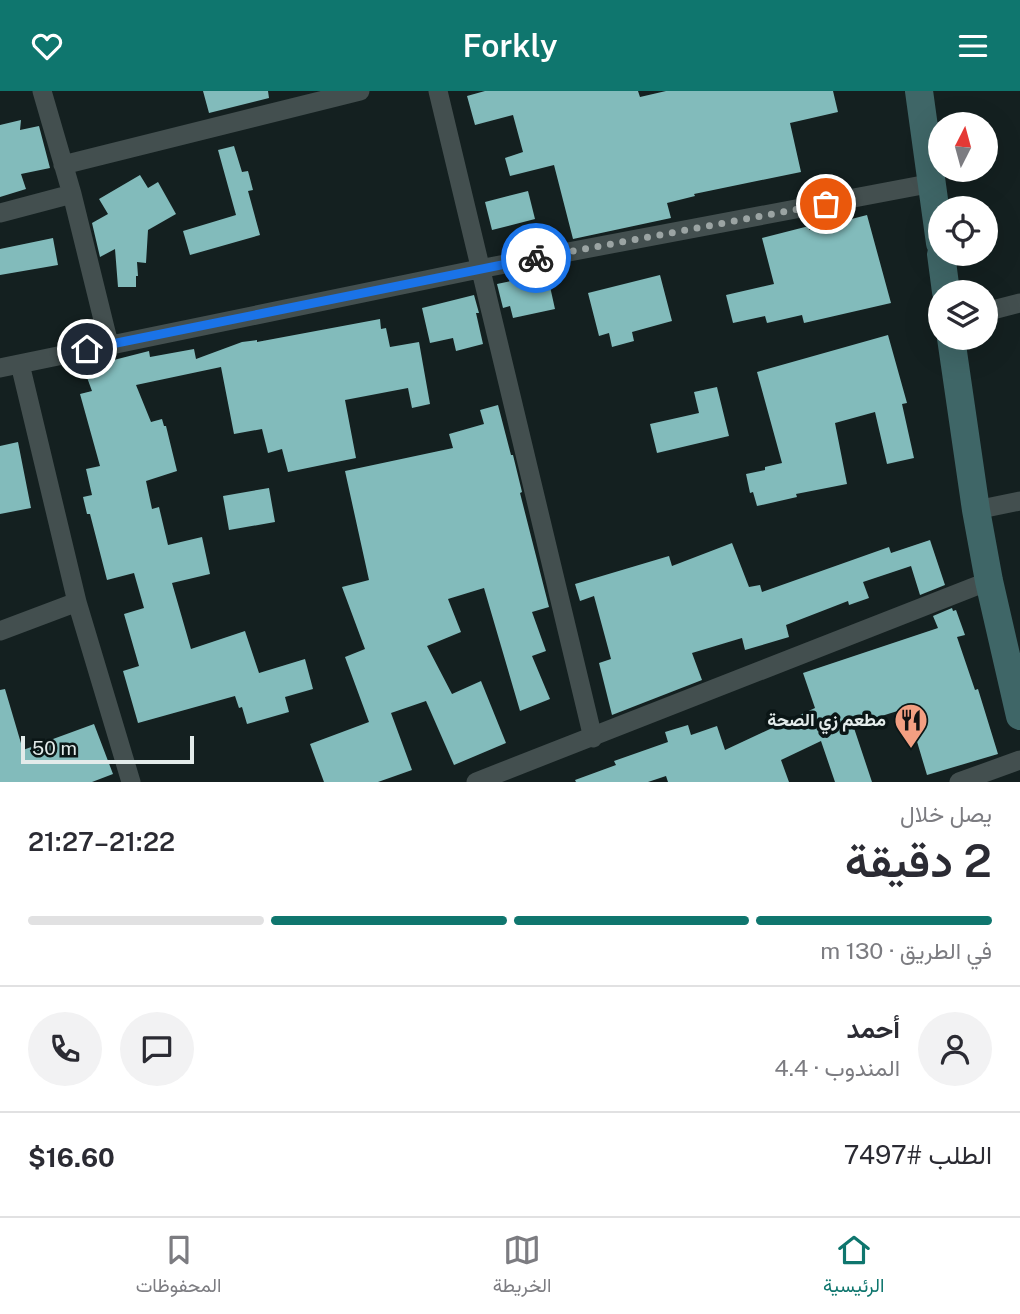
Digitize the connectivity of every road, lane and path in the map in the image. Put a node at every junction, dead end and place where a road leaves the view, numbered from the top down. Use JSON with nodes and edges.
{"nodes":[{"id":1,"x":42,"y":91,"type":"edge"},
{"id":2,"x":360,"y":91,"type":"edge"},
{"id":3,"x":438,"y":91,"type":"edge"},
{"id":4,"x":919,"y":91,"type":"edge"},
{"id":5,"x":64,"y":165,"type":"junction"},
{"id":6,"x":933,"y":183,"type":"junction"},
{"id":7,"x":72,"y":194,"type":"junction"},
{"id":8,"x":935,"y":196,"type":"edge"},
{"id":9,"x":0,"y":213,"type":"edge"},
{"id":10,"x":479,"y":269,"type":"junction"},
{"id":11,"x":1020,"y":303,"type":"edge"},
{"id":12,"x":998,"y":309,"type":"edge"},
{"id":13,"x":110,"y":344,"type":"junction"},
{"id":14,"x":953,"y":350,"type":"edge"},
{"id":15,"x":20,"y":364,"type":"junction"},
{"id":16,"x":0,"y":367,"type":"edge"},
{"id":17,"x":1020,"y":501,"type":"edge"},
{"id":18,"x":976,"y":510,"type":"junction"},
{"id":19,"x":989,"y":582,"type":"junction"},
{"id":20,"x":77,"y":602,"type":"junction"},
{"id":21,"x":0,"y":632,"type":"edge"},
{"id":22,"x":1020,"y":716,"type":"edge"},
{"id":23,"x":593,"y":738,"type":"junction"},
{"id":24,"x":1020,"y":760,"type":"edge"},
{"id":25,"x":131,"y":782,"type":"edge"},
{"id":26,"x":476,"y":782,"type":"edge"},
{"id":27,"x":959,"y":782,"type":"edge"}],
"edges":[{"from":1,"to":5,"type":"street"},
{"from":2,"to":5,"type":"street"},
{"from":3,"to":10,"type":"street"},
{"from":4,"to":6,"type":"street"},
{"from":5,"to":7,"type":"street"},
{"from":6,"to":8,"type":"street"},
{"from":6,"to":10,"type":"street"},
{"from":7,"to":9,"type":"street"},
{"from":7,"to":13,"type":"street"},
{"from":10,"to":13,"type":"street"},
{"from":10,"to":23,"type":"street"},
{"from":11,"to":12,"type":"street"},
{"from":13,"to":15,"type":"street"},
{"from":14,"to":18,"type":"street"},
{"from":15,"to":16,"type":"street"},
{"from":15,"to":20,"type":"street"},
{"from":17,"to":18,"type":"street"},
{"from":18,"to":19,"type":"street"},
{"from":19,"to":22,"type":"street"},
{"from":19,"to":23,"type":"street"},
{"from":20,"to":21,"type":"street"},
{"from":20,"to":25,"type":"street"},
{"from":23,"to":26,"type":"street"},
{"from":24,"to":27,"type":"street"}]}
